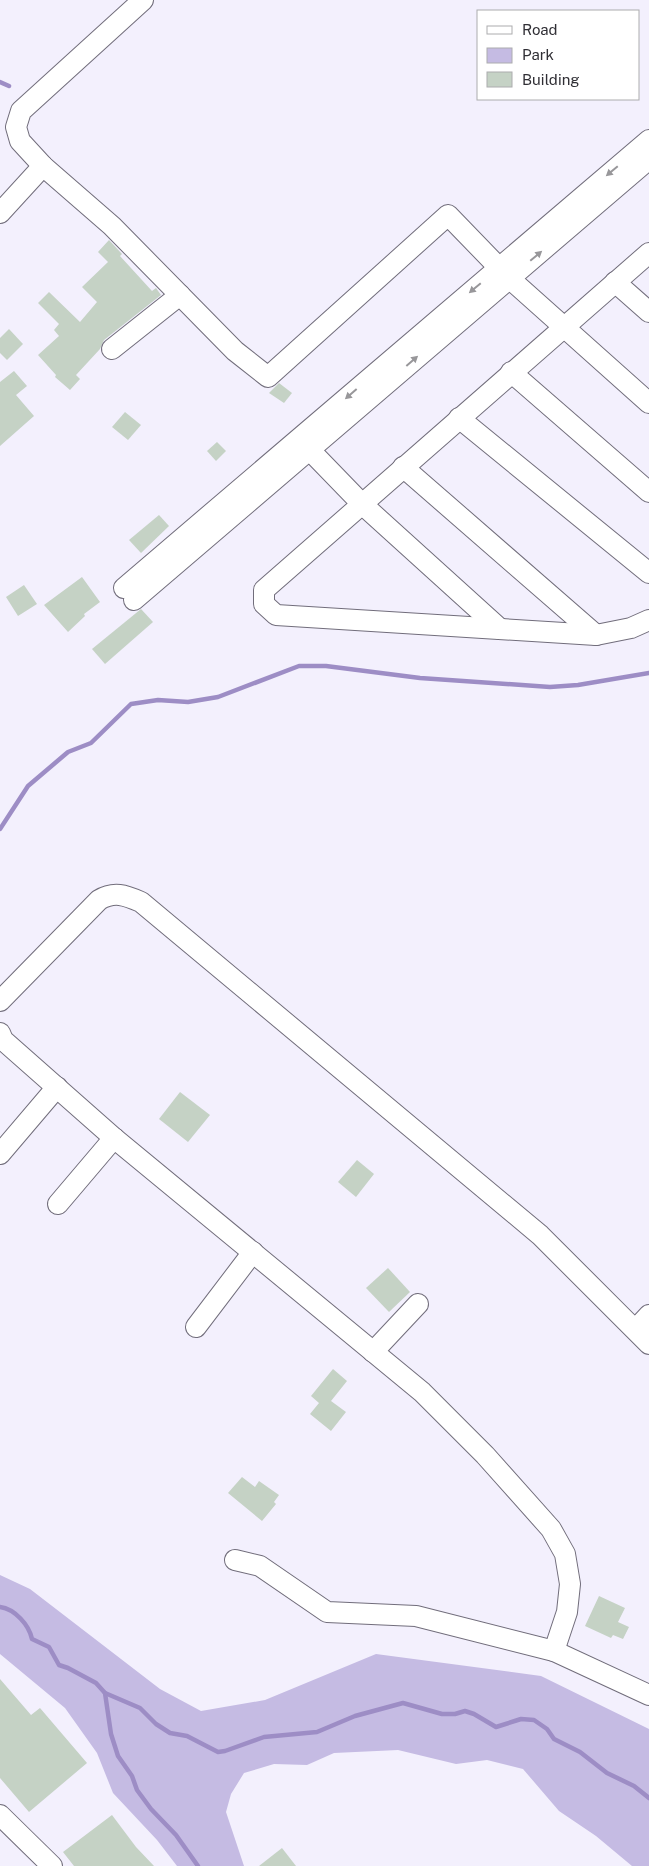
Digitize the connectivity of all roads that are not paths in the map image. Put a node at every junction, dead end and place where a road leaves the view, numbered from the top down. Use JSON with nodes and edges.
{"nodes":[{"id":1,"x":143,"y":0,"type":"edge"},
{"id":2,"x":649,"y":140,"type":"edge"},
{"id":3,"x":649,"y":160,"type":"edge"},
{"id":4,"x":43,"y":166,"type":"junction"},
{"id":5,"x":0,"y":214,"type":"edge"},
{"id":6,"x":649,"y":253,"type":"edge"},
{"id":7,"x":504,"y":273,"type":"junction"},
{"id":8,"x":615,"y":282,"type":"junction"},
{"id":9,"x":180,"y":295,"type":"junction"},
{"id":10,"x":649,"y":312,"type":"edge"},
{"id":11,"x":562,"y":327,"type":"junction"},
{"id":12,"x":112,"y":349,"type":"dead end"},
{"id":13,"x":511,"y":372,"type":"junction"},
{"id":14,"x":649,"y":403,"type":"edge"},
{"id":15,"x":459,"y":418,"type":"junction"},
{"id":16,"x":304,"y":444,"type":"junction"},
{"id":17,"x":403,"y":467,"type":"junction"},
{"id":18,"x":649,"y":492,"type":"edge"},
{"id":19,"x":362,"y":504,"type":"junction"},
{"id":20,"x":649,"y":573,"type":"edge"},
{"id":21,"x":129,"y":594,"type":"dead end"},
{"id":22,"x":649,"y":620,"type":"edge"},
{"id":23,"x":500,"y":629,"type":"junction"},
{"id":24,"x":596,"y":635,"type":"junction"},
{"id":25,"x":0,"y":1001,"type":"edge"},
{"id":26,"x":0,"y":1033,"type":"edge"},
{"id":27,"x":57,"y":1087,"type":"junction"},
{"id":28,"x":114,"y":1138,"type":"junction"},
{"id":29,"x":0,"y":1154,"type":"edge"},
{"id":30,"x":58,"y":1204,"type":"dead end"},
{"id":31,"x":253,"y":1252,"type":"junction"},
{"id":32,"x":418,"y":1304,"type":"dead end"},
{"id":33,"x":196,"y":1327,"type":"dead end"},
{"id":34,"x":645,"y":1329,"type":"edge"},
{"id":35,"x":373,"y":1352,"type":"junction"},
{"id":36,"x":235,"y":1560,"type":"dead end"},
{"id":37,"x":554,"y":1651,"type":"junction"},
{"id":38,"x":649,"y":1695,"type":"edge"},
{"id":39,"x":0,"y":1815,"type":"edge"},
{"id":40,"x":52,"y":1866,"type":"edge"}],
"edges":[{"from":1,"to":4,"type":"street"},
{"from":2,"to":7,"type":"street","one_way":true},
{"from":7,"to":3,"type":"street","one_way":true},
{"from":4,"to":5,"type":"street"},
{"from":4,"to":9,"type":"street"},
{"from":6,"to":8,"type":"street"},
{"from":7,"to":9,"type":"street"},
{"from":7,"to":11,"type":"street"},
{"from":7,"to":16,"type":"street"},
{"from":8,"to":10,"type":"street"},
{"from":8,"to":11,"type":"street"},
{"from":9,"to":12,"type":"street"},
{"from":11,"to":13,"type":"street"},
{"from":11,"to":14,"type":"street"},
{"from":13,"to":15,"type":"street"},
{"from":13,"to":18,"type":"street"},
{"from":15,"to":17,"type":"street"},
{"from":15,"to":20,"type":"street"},
{"from":16,"to":19,"type":"street"},
{"from":16,"to":21,"type":"street"},
{"from":17,"to":19,"type":"street"},
{"from":17,"to":24,"type":"street"},
{"from":19,"to":23,"type":"street"},
{"from":19,"to":23,"type":"street"},
{"from":22,"to":24,"type":"street"},
{"from":23,"to":24,"type":"street"},
{"from":25,"to":34,"type":"street"},
{"from":26,"to":27,"type":"street"},
{"from":27,"to":28,"type":"street"},
{"from":27,"to":29,"type":"street"},
{"from":28,"to":30,"type":"street"},
{"from":28,"to":31,"type":"street"},
{"from":31,"to":33,"type":"street"},
{"from":31,"to":35,"type":"street"},
{"from":32,"to":35,"type":"street"},
{"from":35,"to":37,"type":"street"},
{"from":36,"to":37,"type":"street"},
{"from":37,"to":38,"type":"street"},
{"from":39,"to":40,"type":"street"}]}
